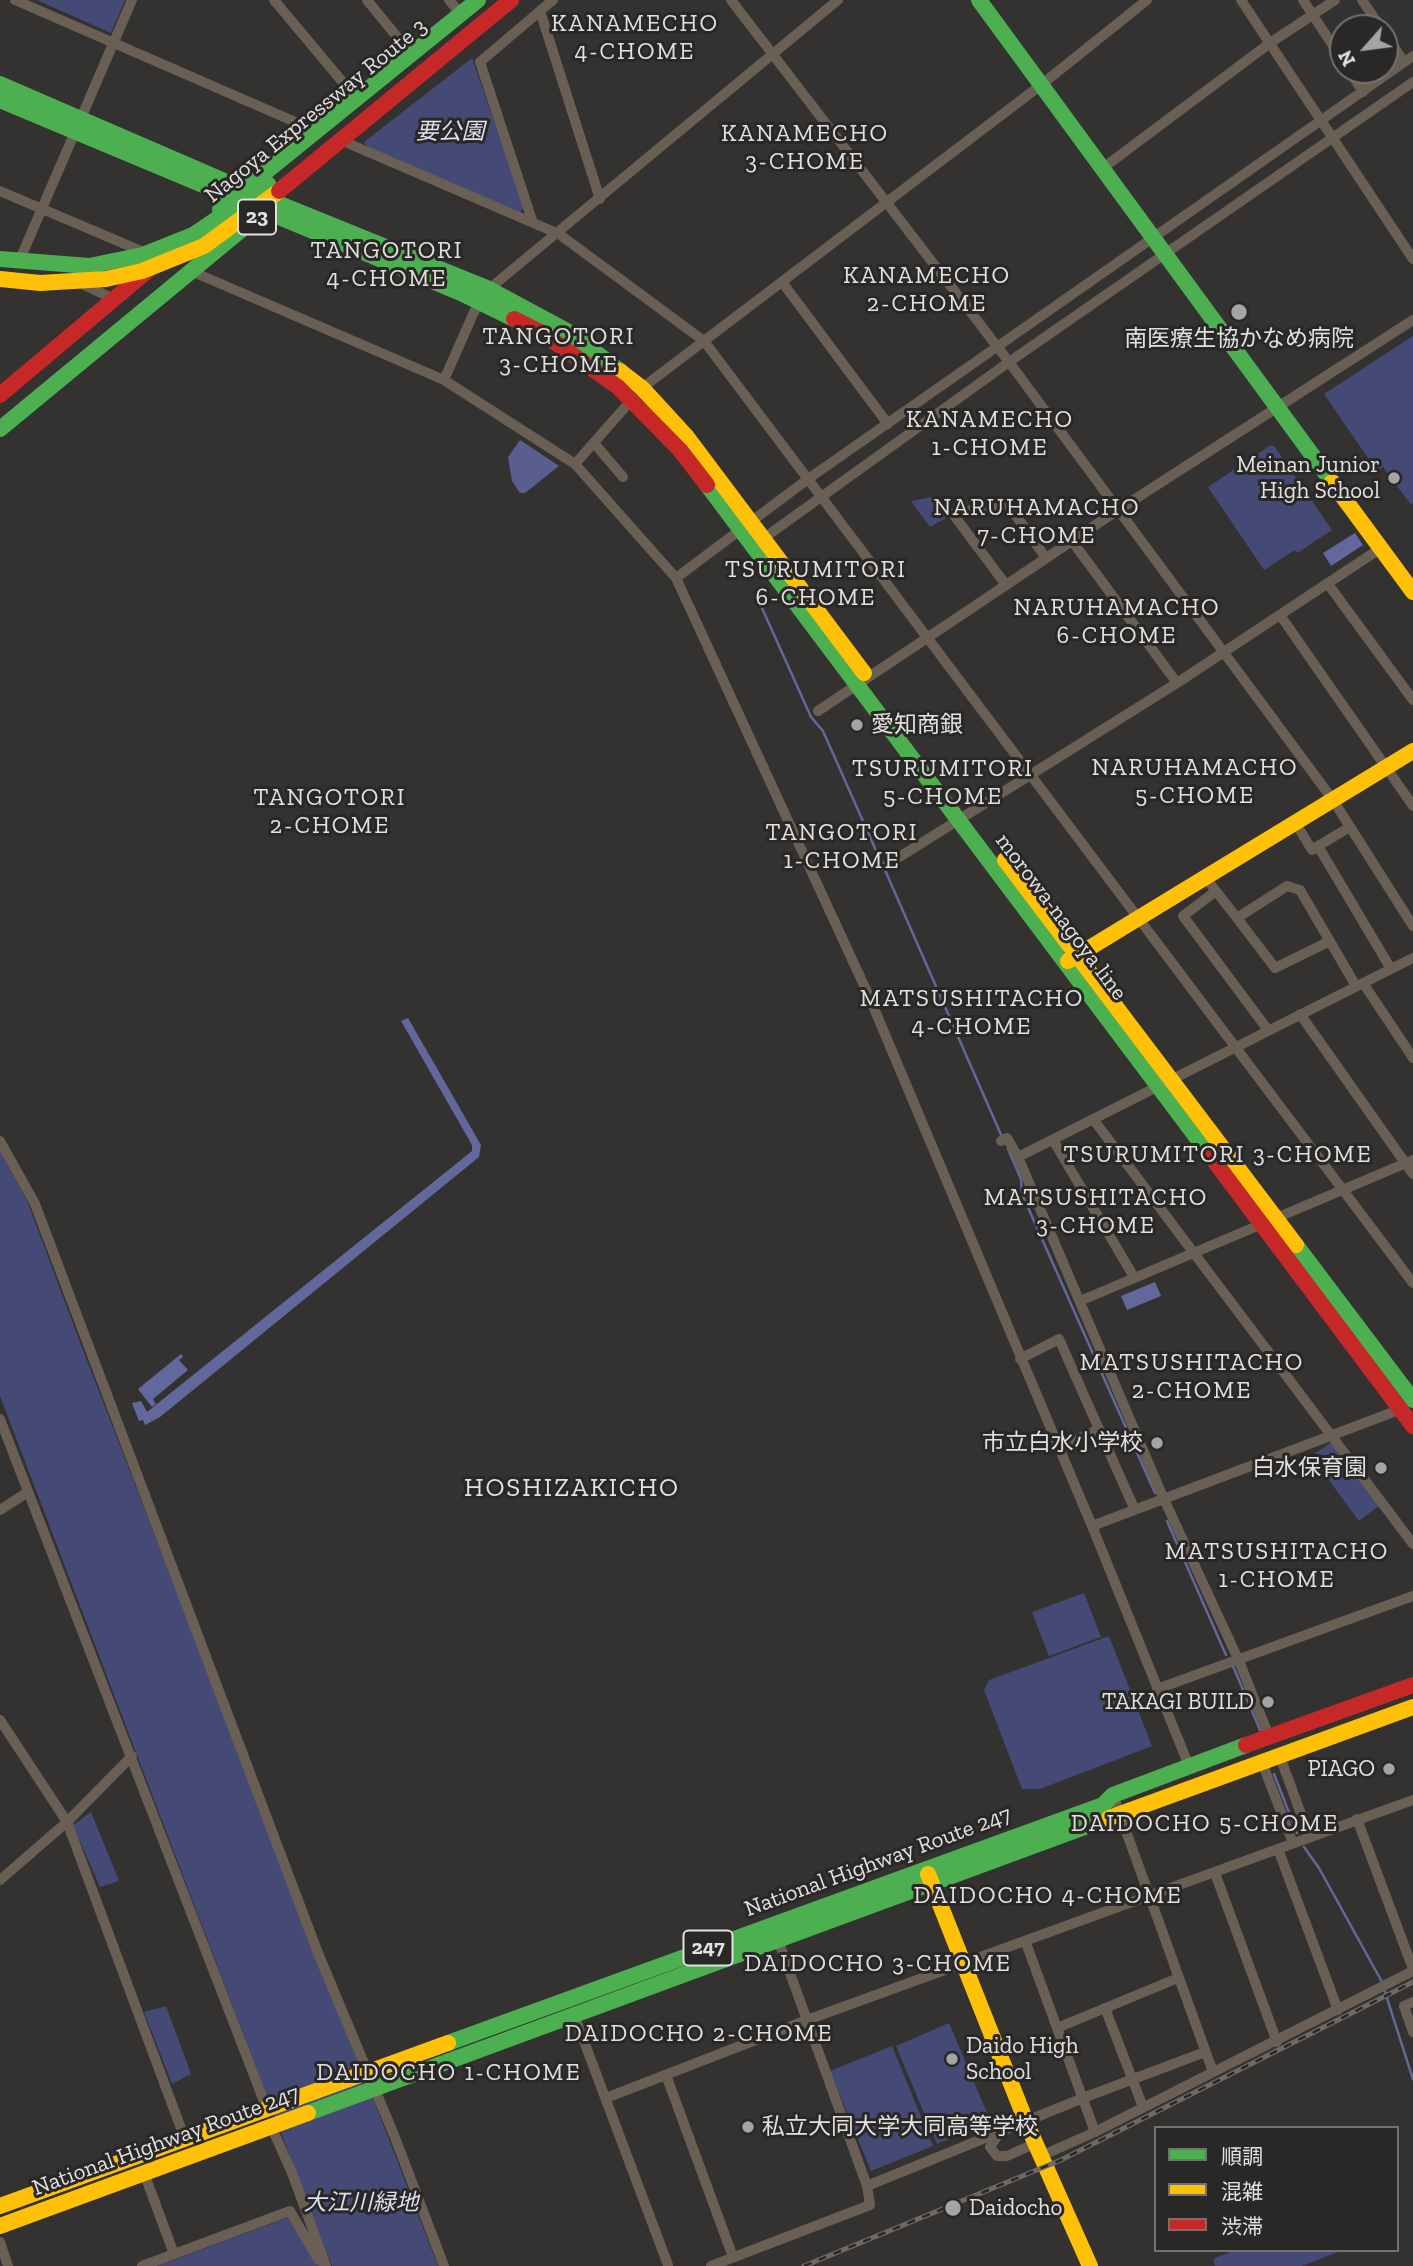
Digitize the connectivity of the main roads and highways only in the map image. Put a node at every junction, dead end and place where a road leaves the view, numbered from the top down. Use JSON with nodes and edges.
{"nodes":[{"id":1,"x":478,"y":0,"type":"edge"},
{"id":2,"x":490,"y":0,"type":"edge"},
{"id":3,"x":511,"y":0,"type":"edge"},
{"id":4,"x":979,"y":0,"type":"edge"},
{"id":5,"x":0,"y":84,"type":"edge"},
{"id":6,"x":0,"y":100,"type":"edge"},
{"id":7,"x":77,"y":124,"type":"junction"},
{"id":8,"x":237,"y":193,"type":"junction"},
{"id":9,"x":270,"y":206,"type":"junction"},
{"id":10,"x":0,"y":257,"type":"edge"},
{"id":11,"x":0,"y":279,"type":"edge"},
{"id":12,"x":0,"y":395,"type":"edge"},
{"id":13,"x":0,"y":429,"type":"edge"},
{"id":14,"x":745,"y":524,"type":"junction"},
{"id":15,"x":1413,"y":592,"type":"edge"},
{"id":16,"x":861,"y":680,"type":"junction"},
{"id":17,"x":1413,"y":751,"type":"edge"},
{"id":18,"x":1072,"y":958,"type":"junction"},
{"id":19,"x":1409,"y":1404,"type":"edge"},
{"id":20,"x":1413,"y":1426,"type":"edge"},
{"id":21,"x":1413,"y":1685,"type":"edge"},
{"id":22,"x":1413,"y":1707,"type":"edge"},
{"id":23,"x":925,"y":1868,"type":"junction"},
{"id":24,"x":932,"y":1884,"type":"junction"},
{"id":25,"x":0,"y":2206,"type":"edge"},
{"id":26,"x":0,"y":2226,"type":"edge"},
{"id":27,"x":1090,"y":2266,"type":"edge"}],
"edges":[{"from":1,"to":8,"type":"main road","number":"23"},
{"from":2,"to":10,"type":"main road","name":"Nagoya Expressway Route 3","bridge":true},
{"from":3,"to":9,"type":"main road","number":"23"},
{"from":3,"to":11,"type":"main road","name":"Nagoya Expressway Route 3","bridge":true},
{"from":4,"to":15,"type":"main road"},
{"from":5,"to":7,"type":"main road","name":"morowa-nagoya line"},
{"from":6,"to":7,"type":"main road","name":"morowa-nagoya line"},
{"from":7,"to":8,"type":"main road","name":"morowa-nagoya line"},
{"from":8,"to":9,"type":"main road","name":"morowa-nagoya line"},
{"from":8,"to":12,"type":"main road","number":"23"},
{"from":9,"to":13,"type":"main road","number":"23"},
{"from":9,"to":14,"type":"main road","name":"morowa-nagoya line"},
{"from":14,"to":16,"type":"main road","name":"morowa-nagoya line"},
{"from":14,"to":16,"type":"main road","name":"morowa-nagoya line"},
{"from":16,"to":18,"type":"main road","name":"morowa-nagoya line"},
{"from":17,"to":18,"type":"main road"},
{"from":18,"to":19,"type":"main road","name":"morowa-nagoya line"},
{"from":19,"to":20,"type":"main road","name":"morowa-nagoya line"},
{"from":21,"to":23,"type":"main road","name":"National Highway Route 247","number":"247"},
{"from":22,"to":24,"type":"main road","name":"National Highway Route 247","number":"247"},
{"from":23,"to":24,"type":"main road"},
{"from":23,"to":25,"type":"main road","name":"National Highway Route 247","number":"247"},
{"from":24,"to":26,"type":"main road","name":"National Highway Route 247","number":"247"},
{"from":24,"to":27,"type":"main road"}]}
